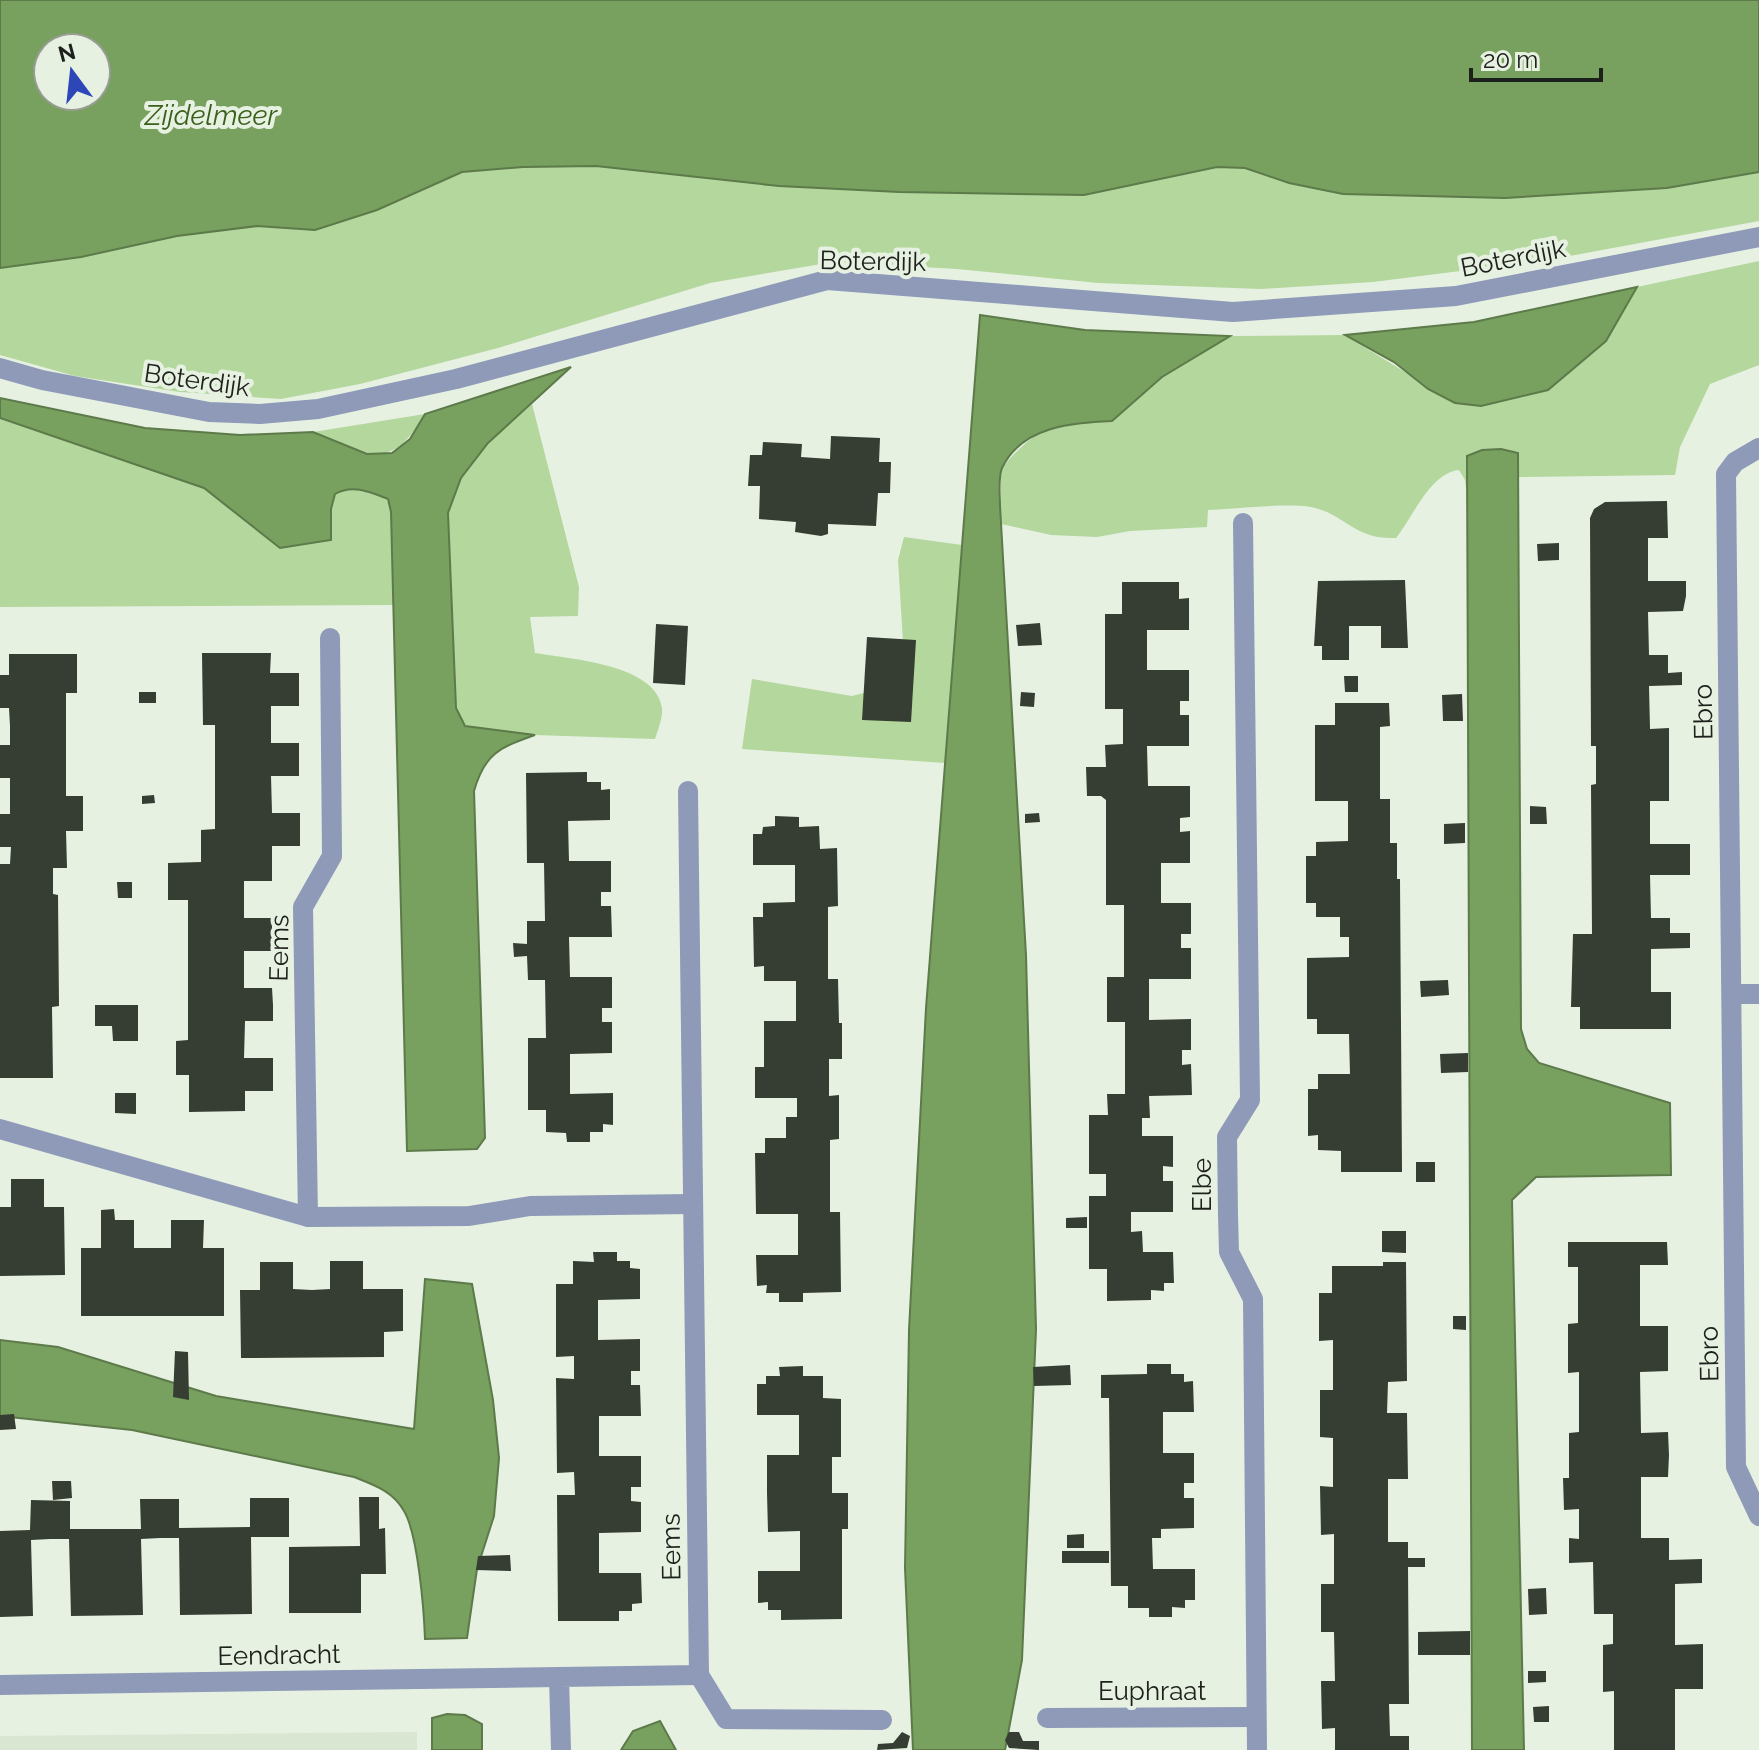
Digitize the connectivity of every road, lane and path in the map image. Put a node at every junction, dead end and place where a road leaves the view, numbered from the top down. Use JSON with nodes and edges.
{"nodes":[{"id":1,"x":1759,"y":237,"type":"edge"},
{"id":2,"x":0,"y":368,"type":"edge"},
{"id":3,"x":1759,"y":448,"type":"edge"},
{"id":4,"x":1243,"y":523,"type":"dead end"},
{"id":5,"x":330,"y":638,"type":"dead end"},
{"id":6,"x":688,"y":791,"type":"dead end"},
{"id":7,"x":1732,"y":994,"type":"junction"},
{"id":8,"x":1759,"y":994,"type":"edge"},
{"id":9,"x":0,"y":1129,"type":"edge"},
{"id":10,"x":692,"y":1204,"type":"junction"},
{"id":11,"x":308,"y":1217,"type":"junction"},
{"id":12,"x":1759,"y":1516,"type":"edge"},
{"id":13,"x":699,"y":1675,"type":"junction"},
{"id":14,"x":559,"y":1677,"type":"junction"},
{"id":15,"x":0,"y":1685,"type":"edge"},
{"id":16,"x":1256,"y":1717,"type":"junction"},
{"id":17,"x":1047,"y":1718,"type":"dead end"},
{"id":18,"x":882,"y":1720,"type":"dead end"},
{"id":19,"x":561,"y":1750,"type":"edge"},
{"id":20,"x":1257,"y":1750,"type":"edge"}],
"edges":[{"from":1,"to":2,"type":"street","name":"Boterdijk"},
{"from":3,"to":7,"type":"street","name":"Ebro"},
{"from":4,"to":16,"type":"street","name":"Elbe"},
{"from":5,"to":11,"type":"street","name":"Eems"},
{"from":6,"to":10,"type":"street","name":"Eems"},
{"from":7,"to":8,"type":"street"},
{"from":7,"to":12,"type":"street","name":"Ebro"},
{"from":9,"to":11,"type":"street"},
{"from":10,"to":11,"type":"street"},
{"from":10,"to":13,"type":"street","name":"Eems"},
{"from":13,"to":14,"type":"street"},
{"from":13,"to":18,"type":"street"},
{"from":14,"to":15,"type":"street","name":"Eendracht"},
{"from":14,"to":19,"type":"street"},
{"from":16,"to":17,"type":"street","name":"Euphraat"},
{"from":16,"to":20,"type":"street","name":"Elbe"}]}
